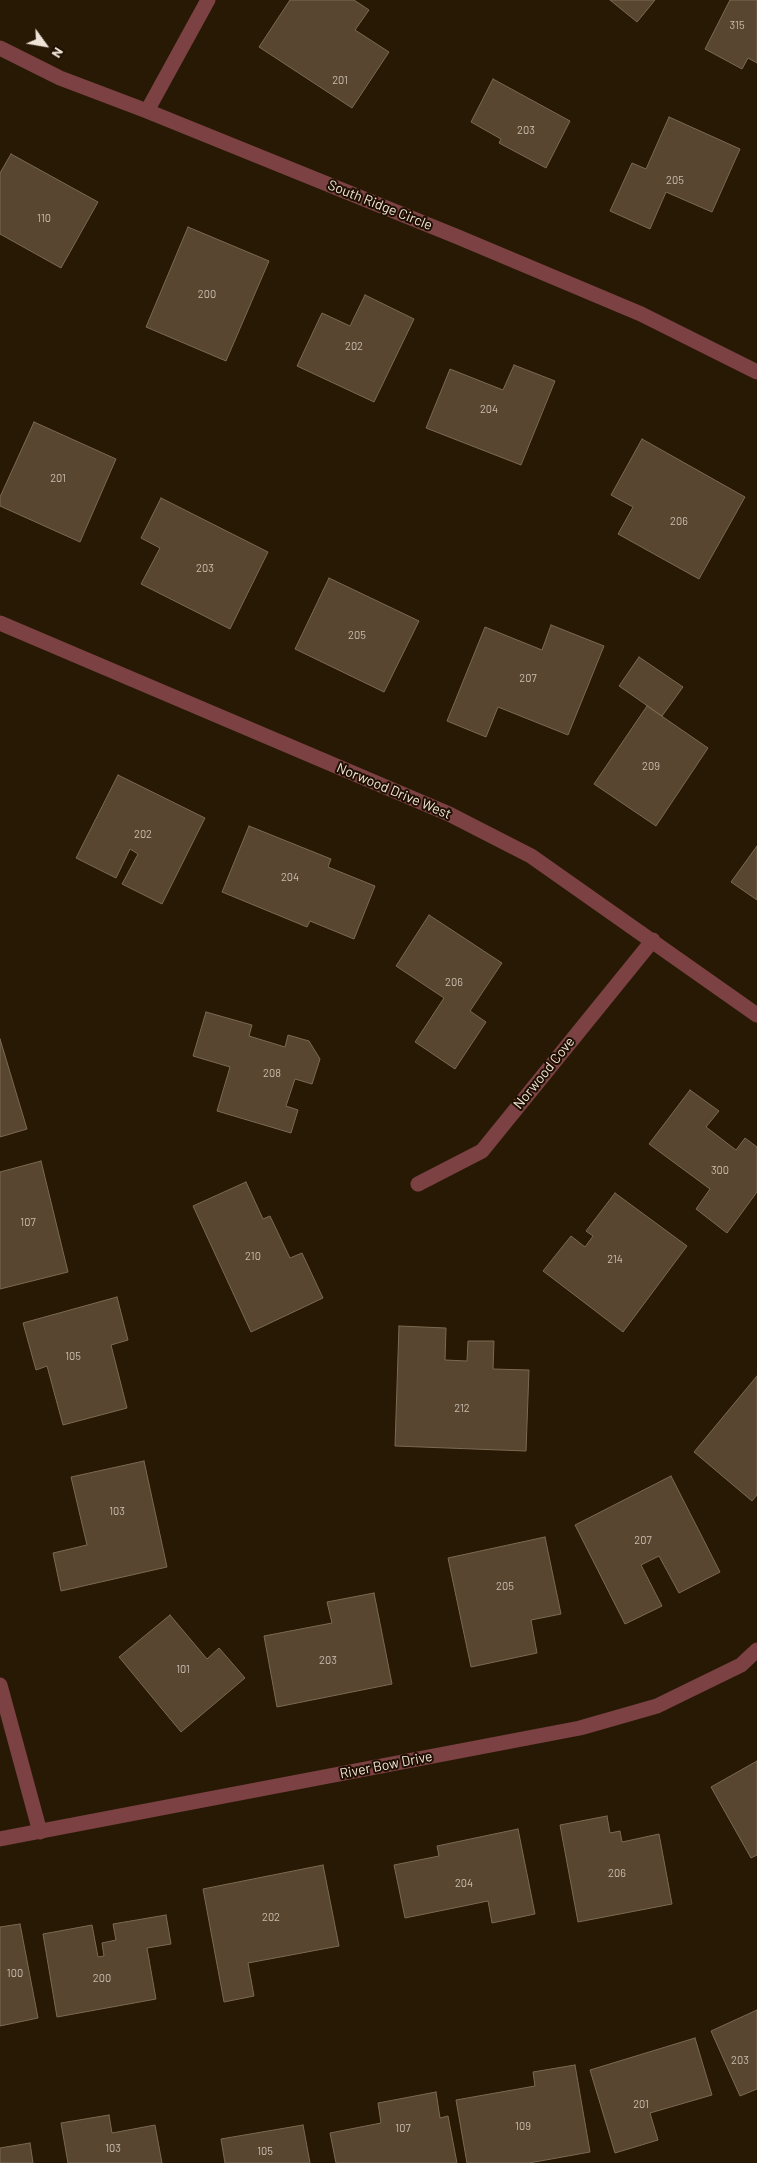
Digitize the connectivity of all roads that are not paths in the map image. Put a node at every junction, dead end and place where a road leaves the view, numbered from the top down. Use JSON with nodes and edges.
{"nodes":[{"id":1,"x":208,"y":0,"type":"edge"},
{"id":2,"x":0,"y":48,"type":"edge"},
{"id":3,"x":147,"y":111,"type":"junction"},
{"id":4,"x":757,"y":372,"type":"edge"},
{"id":5,"x":0,"y":623,"type":"edge"},
{"id":6,"x":653,"y":940,"type":"junction"},
{"id":7,"x":757,"y":1016,"type":"edge"},
{"id":8,"x":418,"y":1184,"type":"dead end"},
{"id":9,"x":757,"y":1650,"type":"edge"},
{"id":10,"x":0,"y":1684,"type":"edge"},
{"id":11,"x":40,"y":1832,"type":"junction"},
{"id":12,"x":0,"y":1840,"type":"edge"}],
"edges":[{"from":1,"to":3,"type":"street"},
{"from":2,"to":3,"type":"street","name":"South Ridge Circle"},
{"from":3,"to":4,"type":"street","name":"South Ridge Circle"},
{"from":5,"to":6,"type":"street","name":"Norwood Drive West"},
{"from":6,"to":7,"type":"street","name":"Norwood Drive West"},
{"from":6,"to":8,"type":"street","name":"Norwood Cove"},
{"from":9,"to":11,"type":"street","name":"River Bow Drive"},
{"from":10,"to":11,"type":"street"},
{"from":11,"to":12,"type":"street","name":"River Bow Drive"}]}
